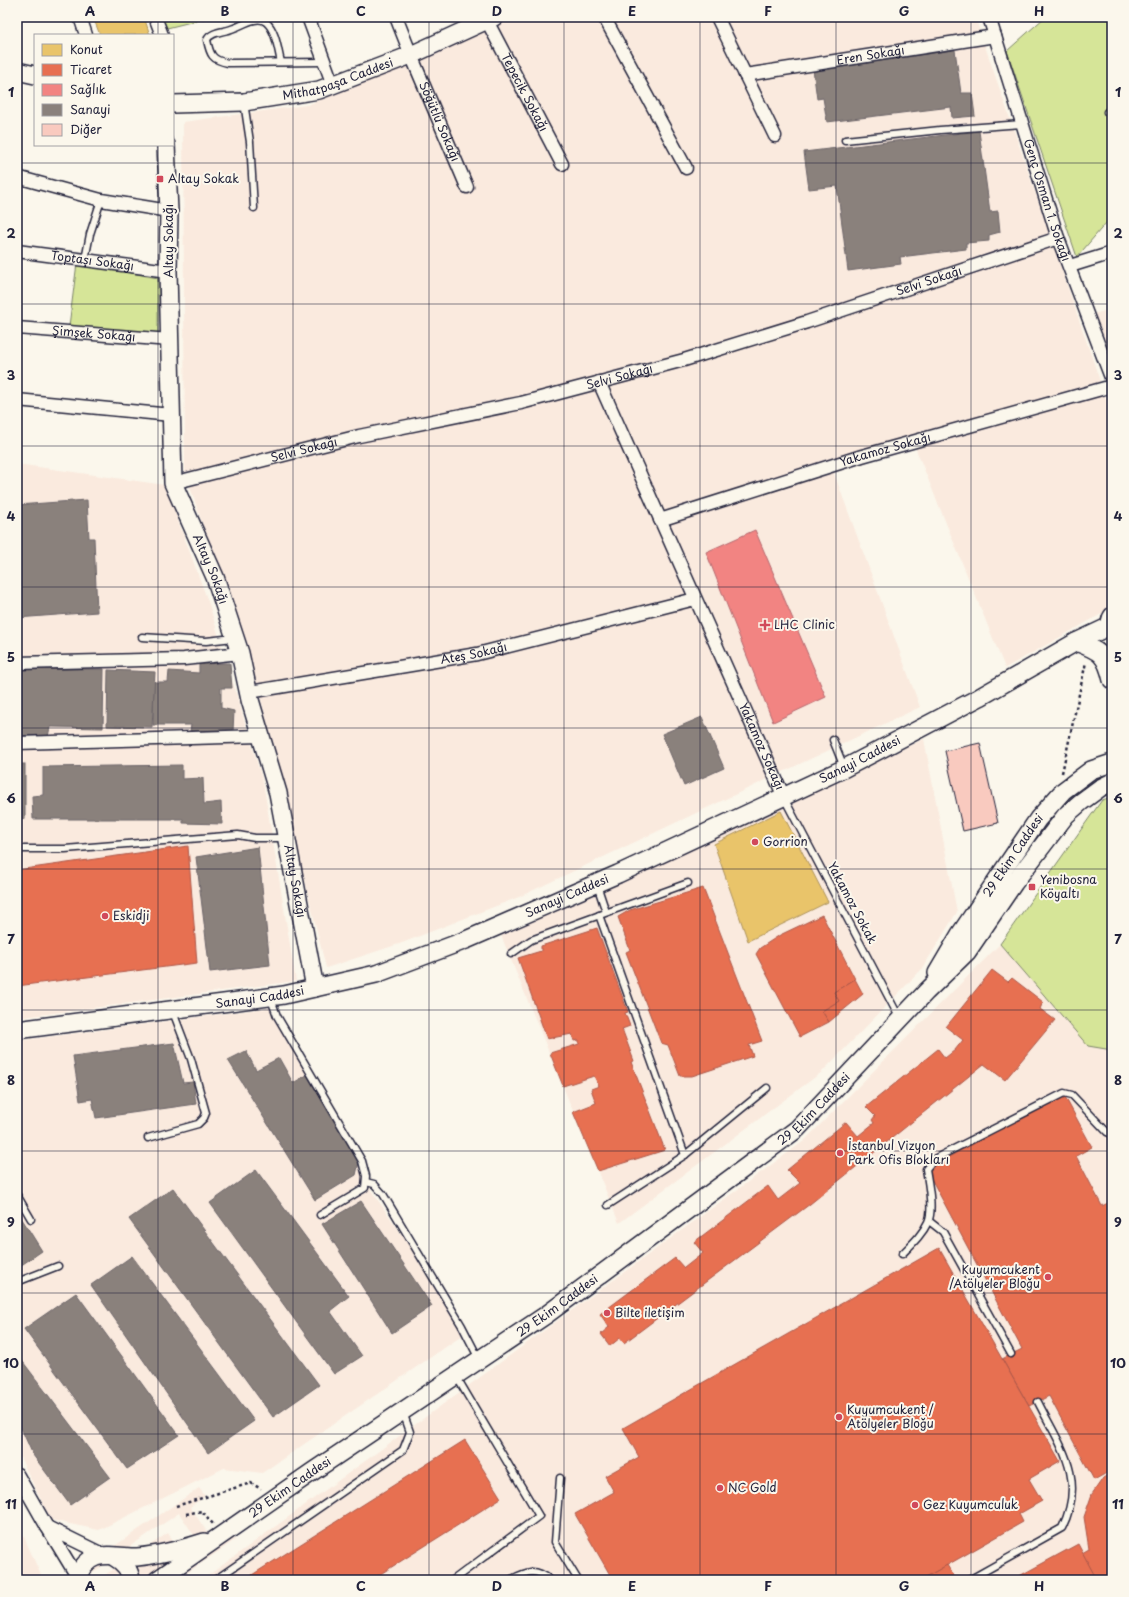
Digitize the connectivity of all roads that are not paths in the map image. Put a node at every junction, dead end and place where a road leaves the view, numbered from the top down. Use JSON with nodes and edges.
{"nodes":[{"id":1,"x":80,"y":17,"type":"edge"},
{"id":2,"x":155,"y":17,"type":"edge"},
{"id":3,"x":308,"y":17,"type":"edge"},
{"id":4,"x":396,"y":17,"type":"edge"},
{"id":5,"x":604,"y":17,"type":"edge"},
{"id":6,"x":717,"y":17,"type":"edge"},
{"id":7,"x":989,"y":17,"type":"edge"},
{"id":8,"x":488,"y":18,"type":"edge"},
{"id":9,"x":86,"y":34,"type":"edge"},
{"id":10,"x":162,"y":34,"type":"edge"},
{"id":11,"x":995,"y":36,"type":"junction"},
{"id":12,"x":411,"y":55,"type":"junction"},
{"id":13,"x":281,"y":62,"type":"junction"},
{"id":14,"x":325,"y":62,"type":"junction"},
{"id":15,"x":745,"y":75,"type":"junction"},
{"id":16,"x":333,"y":85,"type":"junction"},
{"id":17,"x":244,"y":102,"type":"junction"},
{"id":18,"x":174,"y":104,"type":"edge"},
{"id":19,"x":1022,"y":124,"type":"junction"},
{"id":20,"x":775,"y":136,"type":"dead end"},
{"id":21,"x":845,"y":140,"type":"dead end"},
{"id":22,"x":166,"y":146,"type":"edge"},
{"id":23,"x":562,"y":164,"type":"dead end"},
{"id":24,"x":686,"y":168,"type":"dead end"},
{"id":25,"x":17,"y":177,"type":"edge"},
{"id":26,"x":467,"y":187,"type":"dead end"},
{"id":27,"x":101,"y":200,"type":"junction"},
{"id":28,"x":254,"y":208,"type":"dead end"},
{"id":29,"x":169,"y":211,"type":"junction"},
{"id":30,"x":1058,"y":238,"type":"junction"},
{"id":31,"x":17,"y":251,"type":"edge"},
{"id":32,"x":1112,"y":253,"type":"edge"},
{"id":33,"x":85,"y":260,"type":"junction"},
{"id":34,"x":1070,"y":266,"type":"junction"},
{"id":35,"x":168,"y":271,"type":"junction"},
{"id":36,"x":17,"y":328,"type":"edge"},
{"id":37,"x":170,"y":340,"type":"junction"},
{"id":38,"x":1112,"y":380,"type":"edge"},
{"id":39,"x":599,"y":382,"type":"junction"},
{"id":40,"x":1112,"y":386,"type":"edge"},
{"id":41,"x":17,"y":400,"type":"edge"},
{"id":42,"x":171,"y":415,"type":"junction"},
{"id":43,"x":173,"y":483,"type":"junction"},
{"id":44,"x":660,"y":520,"type":"junction"},
{"id":45,"x":695,"y":599,"type":"junction"},
{"id":46,"x":1112,"y":610,"type":"edge"},
{"id":47,"x":1108,"y":627,"type":"edge"},
{"id":48,"x":142,"y":637,"type":"dead end"},
{"id":49,"x":1076,"y":642,"type":"junction"},
{"id":50,"x":237,"y":645,"type":"junction"},
{"id":51,"x":17,"y":662,"type":"edge"},
{"id":52,"x":1112,"y":680,"type":"edge"},
{"id":53,"x":249,"y":692,"type":"junction"},
{"id":54,"x":261,"y":736,"type":"junction"},
{"id":55,"x":833,"y":740,"type":"dead end"},
{"id":56,"x":17,"y":743,"type":"edge"},
{"id":57,"x":1112,"y":752,"type":"edge"},
{"id":58,"x":1112,"y":763,"type":"edge"},
{"id":59,"x":845,"y":768,"type":"junction"},
{"id":60,"x":1091,"y":770,"type":"junction"},
{"id":61,"x":1112,"y":782,"type":"edge"},
{"id":62,"x":784,"y":797,"type":"junction"},
{"id":63,"x":287,"y":838,"type":"junction"},
{"id":64,"x":17,"y":849,"type":"edge"},
{"id":65,"x":688,"y":882,"type":"dead end"},
{"id":66,"x":597,"y":883,"type":"junction"},
{"id":67,"x":606,"y":912,"type":"junction"},
{"id":68,"x":599,"y":915,"type":"junction"},
{"id":69,"x":511,"y":954,"type":"dead end"},
{"id":70,"x":315,"y":988,"type":"junction"},
{"id":71,"x":926,"y":992,"type":"junction"},
{"id":72,"x":270,"y":996,"type":"junction"},
{"id":73,"x":173,"y":1010,"type":"junction"},
{"id":74,"x":900,"y":1020,"type":"junction"},
{"id":75,"x":17,"y":1030,"type":"edge"},
{"id":76,"x":767,"y":1088,"type":"dead end"},
{"id":77,"x":1112,"y":1134,"type":"edge"},
{"id":78,"x":148,"y":1138,"type":"dead end"},
{"id":79,"x":685,"y":1155,"type":"junction"},
{"id":80,"x":366,"y":1182,"type":"junction"},
{"id":81,"x":17,"y":1195,"type":"edge"},
{"id":82,"x":608,"y":1205,"type":"dead end"},
{"id":83,"x":320,"y":1215,"type":"dead end"},
{"id":84,"x":31,"y":1219,"type":"dead end"},
{"id":85,"x":929,"y":1221,"type":"junction"},
{"id":86,"x":902,"y":1254,"type":"dead end"},
{"id":87,"x":58,"y":1266,"type":"dead end"},
{"id":88,"x":17,"y":1282,"type":"edge"},
{"id":89,"x":1011,"y":1354,"type":"dead end"},
{"id":90,"x":480,"y":1360,"type":"junction"},
{"id":91,"x":456,"y":1376,"type":"junction"},
{"id":92,"x":1038,"y":1402,"type":"dead end"},
{"id":93,"x":403,"y":1412,"type":"junction"},
{"id":94,"x":560,"y":1478,"type":"dead end"},
{"id":95,"x":19,"y":1482,"type":"edge"},
{"id":96,"x":48,"y":1527,"type":"junction"},
{"id":97,"x":220,"y":1537,"type":"junction"},
{"id":98,"x":109,"y":1556,"type":"junction"},
{"id":99,"x":78,"y":1579,"type":"edge"},
{"id":100,"x":131,"y":1580,"type":"edge"},
{"id":101,"x":157,"y":1580,"type":"edge"},
{"id":102,"x":215,"y":1580,"type":"edge"},
{"id":103,"x":453,"y":1580,"type":"edge"},
{"id":104,"x":510,"y":1580,"type":"edge"},
{"id":105,"x":550,"y":1580,"type":"edge"},
{"id":106,"x":578,"y":1580,"type":"edge"},
{"id":107,"x":969,"y":1580,"type":"edge"}],
"edges":[{"from":1,"to":9,"type":"street"},
{"from":2,"to":10,"type":"street"},
{"from":3,"to":14,"type":"street"},
{"from":4,"to":12,"type":"street","name":"Söğütlü Sokağı"},
{"from":5,"to":24,"type":"street"},
{"from":6,"to":15,"type":"street"},
{"from":7,"to":11,"type":"street","name":"Genç Osman 1. Sokağı"},
{"from":8,"to":12,"type":"main road","name":"Mithatpaşa Caddesi"},
{"from":8,"to":23,"type":"street","name":"Tepecik Sokağı"},
{"from":11,"to":15,"type":"street","name":"Eren Sokağı"},
{"from":11,"to":19,"type":"street","name":"Genç Osman 1. Sokağı"},
{"from":12,"to":16,"type":"main road","name":"Mithatpaşa Caddesi"},
{"from":12,"to":26,"type":"street","name":"Söğütlü Sokağı"},
{"from":13,"to":13,"type":"lane"},
{"from":13,"to":14,"type":"lane"},
{"from":14,"to":16,"type":"street"},
{"from":15,"to":20,"type":"street"},
{"from":16,"to":17,"type":"main road","name":"Mithatpaşa Caddesi"},
{"from":17,"to":18,"type":"main road","name":"Mithatpaşa Caddesi"},
{"from":17,"to":28,"type":"lane"},
{"from":19,"to":21,"type":"lane"},
{"from":19,"to":30,"type":"street","name":"Genç Osman 1. Sokağı"},
{"from":22,"to":29,"type":"main road","name":"Altay Sokağı"},
{"from":25,"to":27,"type":"street"},
{"from":27,"to":29,"type":"street"},
{"from":27,"to":33,"type":"lane"},
{"from":29,"to":35,"type":"main road","name":"Altay Sokağı"},
{"from":30,"to":34,"type":"street","name":"Genç Osman 1. Sokağı"},
{"from":30,"to":39,"type":"street","name":"Selvi Sokağı"},
{"from":31,"to":33,"type":"street","name":"Toptaşı Sokağı"},
{"from":32,"to":34,"type":"street"},
{"from":33,"to":35,"type":"street","name":"Toptaşı Sokağı"},
{"from":34,"to":38,"type":"street","name":"Genç Osman 1. Sokağı"},
{"from":35,"to":37,"type":"main road","name":"Altay Sokağı"},
{"from":36,"to":37,"type":"street","name":"Şimşek Sokağı"},
{"from":37,"to":42,"type":"main road","name":"Altay Sokağı"},
{"from":39,"to":43,"type":"street","name":"Selvi Sokağı"},
{"from":39,"to":44,"type":"street","name":"Yakamoz Sokağı"},
{"from":40,"to":44,"type":"street","name":"Yakamoz Sokağı"},
{"from":41,"to":42,"type":"street"},
{"from":42,"to":43,"type":"main road","name":"Altay Sokağı"},
{"from":43,"to":50,"type":"main road","name":"Altay Sokağı"},
{"from":44,"to":45,"type":"street","name":"Yakamoz Sokağı"},
{"from":45,"to":53,"type":"street","name":"Ateş Sokağı"},
{"from":45,"to":62,"type":"street","name":"Yakamoz Sokağı"},
{"from":46,"to":47,"type":"lane"},
{"from":47,"to":49,"type":"main road","name":"Sanayi Caddesi"},
{"from":48,"to":50,"type":"lane"},
{"from":49,"to":52,"type":"main road"},
{"from":49,"to":59,"type":"main road","name":"Sanayi Caddesi"},
{"from":50,"to":51,"type":"street"},
{"from":50,"to":53,"type":"main road","name":"Altay Sokağı"},
{"from":53,"to":54,"type":"main road","name":"Altay Sokağı"},
{"from":54,"to":56,"type":"street"},
{"from":54,"to":63,"type":"main road","name":"Altay Sokağı"},
{"from":55,"to":59,"type":"lane"},
{"from":57,"to":60,"type":"main road"},
{"from":58,"to":60,"type":"main road","name":"29 Ekim Caddesi"},
{"from":59,"to":62,"type":"main road","name":"Sanayi Caddesi"},
{"from":60,"to":71,"type":"main road","name":"29 Ekim Caddesi"},
{"from":61,"to":71,"type":"main road","name":"29 Ekim Caddesi"},
{"from":62,"to":66,"type":"main road","name":"Sanayi Caddesi"},
{"from":62,"to":74,"type":"lane","name":"Yakamoz Sokak"},
{"from":63,"to":64,"type":"lane"},
{"from":63,"to":70,"type":"main road","name":"Altay Sokağı"},
{"from":65,"to":67,"type":"lane"},
{"from":66,"to":67,"type":"lane"},
{"from":66,"to":70,"type":"main road","name":"Sanayi Caddesi"},
{"from":67,"to":68,"type":"lane"},
{"from":68,"to":69,"type":"lane"},
{"from":68,"to":79,"type":"lane"},
{"from":70,"to":72,"type":"main road","name":"Sanayi Caddesi"},
{"from":71,"to":74,"type":"main road","name":"29 Ekim Caddesi"},
{"from":72,"to":73,"type":"main road","name":"Sanayi Caddesi"},
{"from":72,"to":80,"type":"lane"},
{"from":73,"to":75,"type":"main road","name":"Sanayi Caddesi"},
{"from":73,"to":78,"type":"lane"},
{"from":74,"to":90,"type":"main road","name":"29 Ekim Caddesi"},
{"from":76,"to":79,"type":"lane"},
{"from":77,"to":85,"type":"lane"},
{"from":79,"to":82,"type":"lane"},
{"from":80,"to":83,"type":"lane"},
{"from":80,"to":90,"type":"lane"},
{"from":81,"to":84,"type":"lane"},
{"from":85,"to":86,"type":"lane"},
{"from":85,"to":89,"type":"lane"},
{"from":87,"to":88,"type":"lane"},
{"from":90,"to":91,"type":"main road","name":"29 Ekim Caddesi"},
{"from":91,"to":93,"type":"main road","name":"29 Ekim Caddesi"},
{"from":91,"to":103,"type":"lane"},
{"from":92,"to":107,"type":"lane"},
{"from":93,"to":97,"type":"main road","name":"29 Ekim Caddesi"},
{"from":93,"to":102,"type":"lane"},
{"from":94,"to":106,"type":"lane"},
{"from":95,"to":96,"type":"street"},
{"from":96,"to":98,"type":"street"},
{"from":96,"to":99,"type":"street"},
{"from":97,"to":98,"type":"main road"},
{"from":97,"to":101,"type":"main road","name":"29 Ekim Caddesi"},
{"from":98,"to":99,"type":"main road"},
{"from":98,"to":100,"type":"main road"},
{"from":104,"to":105,"type":"lane"}]}
